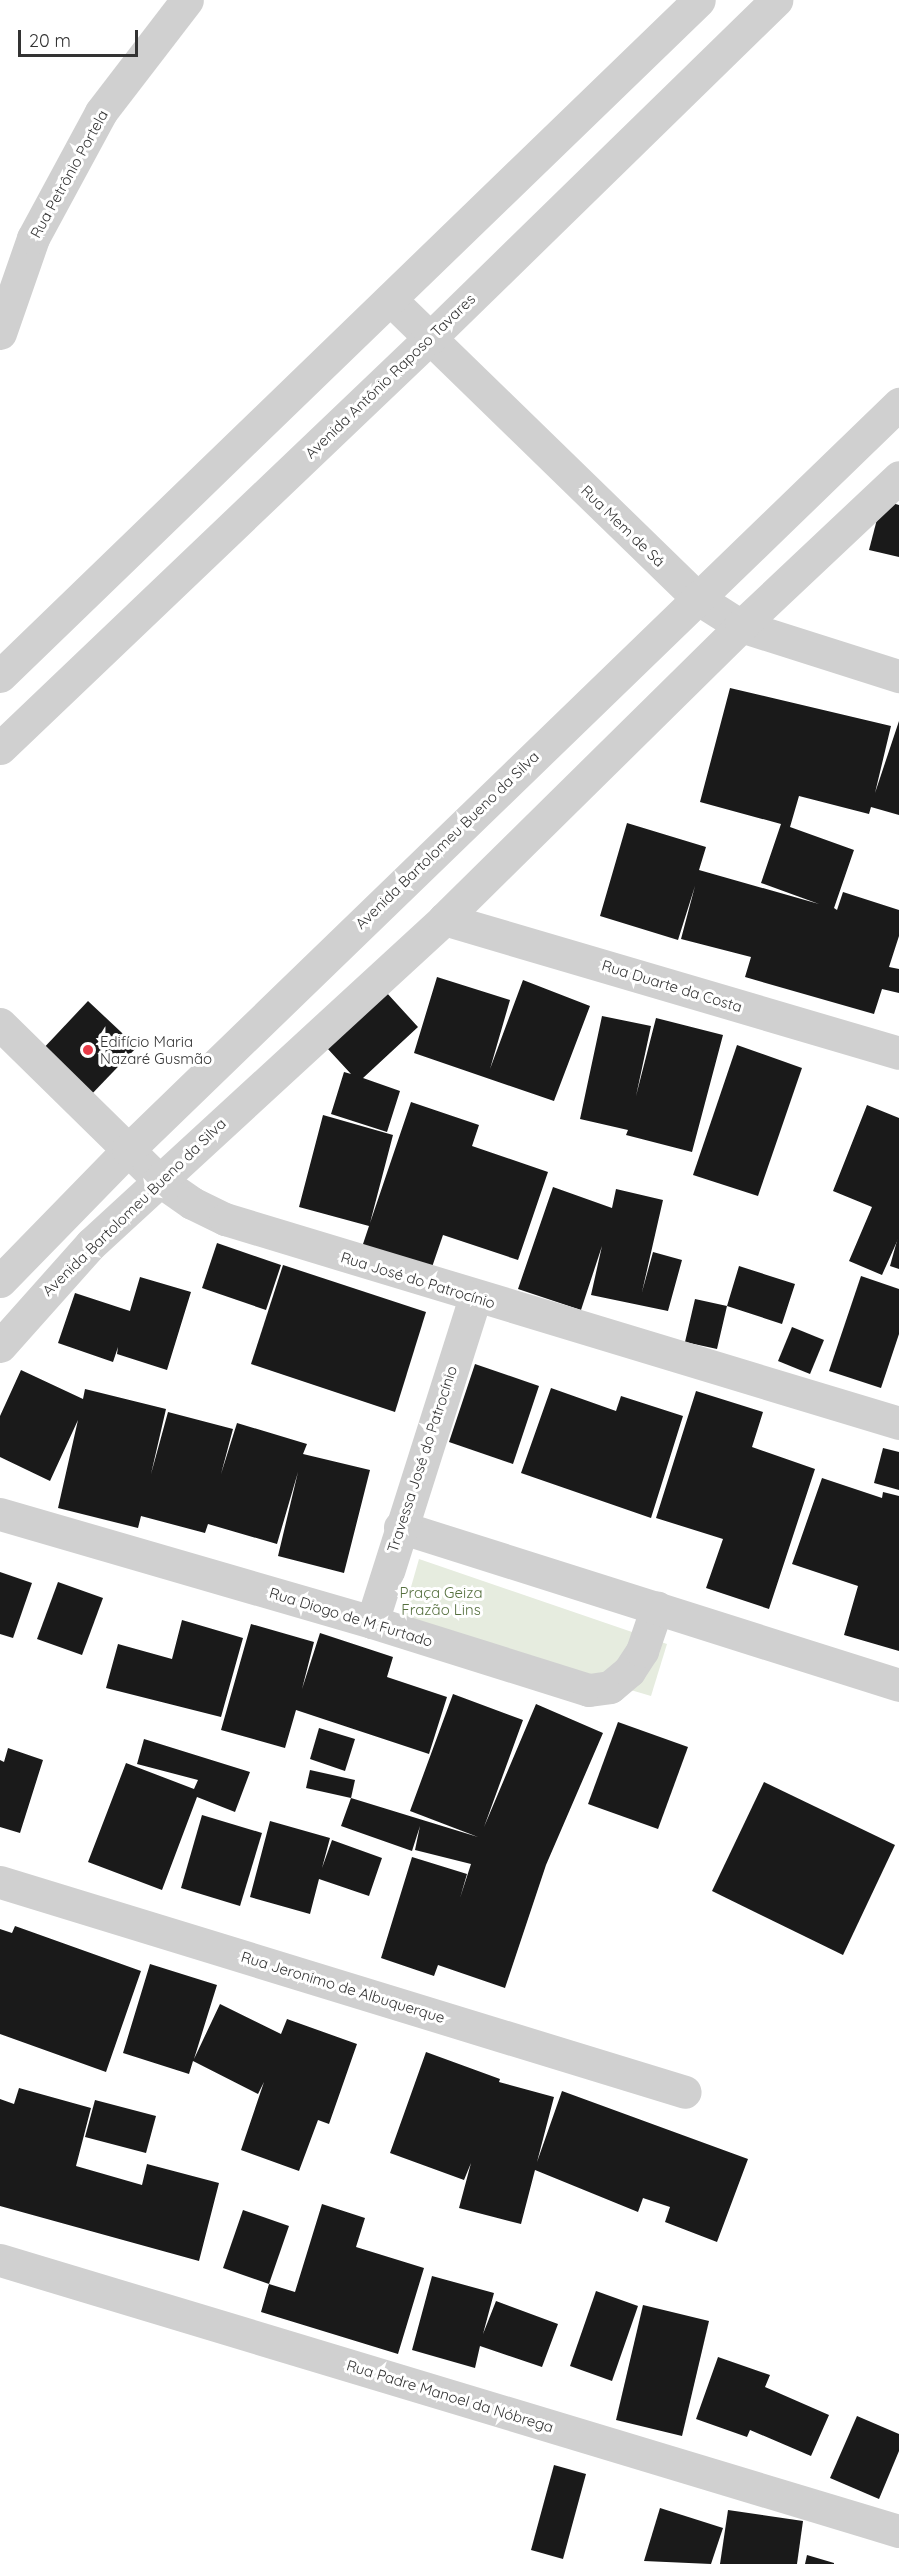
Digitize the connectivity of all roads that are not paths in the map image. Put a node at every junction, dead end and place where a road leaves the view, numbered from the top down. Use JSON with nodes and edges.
{"nodes":[{"id":1,"x":187,"y":0,"type":"edge"},
{"id":2,"x":699,"y":0,"type":"edge"},
{"id":3,"x":776,"y":0,"type":"edge"},
{"id":4,"x":392,"y":301,"type":"junction"},
{"id":5,"x":0,"y":333,"type":"edge"},
{"id":6,"x":430,"y":338,"type":"junction"},
{"id":7,"x":899,"y":404,"type":"edge"},
{"id":8,"x":899,"y":477,"type":"edge"},
{"id":9,"x":697,"y":598,"type":"junction"},
{"id":10,"x":741,"y":626,"type":"junction"},
{"id":11,"x":0,"y":676,"type":"edge"},
{"id":12,"x":899,"y":676,"type":"edge"},
{"id":13,"x":0,"y":748,"type":"edge"},
{"id":14,"x":444,"y":919,"type":"junction"},
{"id":15,"x":0,"y":1024,"type":"edge"},
{"id":16,"x":899,"y":1053,"type":"edge"},
{"id":17,"x":128,"y":1150,"type":"junction"},
{"id":18,"x":159,"y":1180,"type":"junction"},
{"id":19,"x":0,"y":1281,"type":"edge"},
{"id":20,"x":475,"y":1297,"type":"junction"},
{"id":21,"x":0,"y":1346,"type":"edge"},
{"id":22,"x":899,"y":1423,"type":"edge"},
{"id":23,"x":0,"y":1514,"type":"edge"},
{"id":24,"x":400,"y":1527,"type":"junction"},
{"id":25,"x":657,"y":1607,"type":"junction"},
{"id":26,"x":372,"y":1622,"type":"junction"},
{"id":27,"x":899,"y":1685,"type":"edge"},
{"id":28,"x":0,"y":1882,"type":"edge"},
{"id":29,"x":685,"y":2092,"type":"dead end"},
{"id":30,"x":0,"y":2260,"type":"edge"},
{"id":31,"x":899,"y":2531,"type":"edge"}],
"edges":[{"from":1,"to":5,"type":"street","name":"Rua Petrônio Portela"},
{"from":2,"to":4,"type":"street"},
{"from":3,"to":6,"type":"street","name":"Avenida Antônio Raposo Tavares"},
{"from":4,"to":6,"type":"street","name":"Rua Mem de Sá"},
{"from":4,"to":11,"type":"street"},
{"from":6,"to":9,"type":"street","name":"Rua Mem de Sá"},
{"from":6,"to":13,"type":"street","name":"Avenida Antônio Raposo Tavares"},
{"from":7,"to":9,"type":"street","name":"Avenida Bartolomeu Bueno da Silva"},
{"from":8,"to":10,"type":"street","name":"Avenida Bartolomeu Bueno da Silva"},
{"from":9,"to":10,"type":"street","name":"Rua Mem de Sá"},
{"from":9,"to":17,"type":"street","name":"Avenida Bartolomeu Bueno da Silva"},
{"from":10,"to":12,"type":"street","name":"Rua Mem de Sá"},
{"from":10,"to":14,"type":"street","name":"Avenida Bartolomeu Bueno da Silva"},
{"from":14,"to":16,"type":"street","name":"Rua Duarte da Costa"},
{"from":14,"to":18,"type":"street","name":"Avenida Bartolomeu Bueno da Silva"},
{"from":15,"to":17,"type":"street","name":"Rua José do Patrocínio"},
{"from":17,"to":18,"type":"street","name":"Rua José do Patrocínio"},
{"from":17,"to":19,"type":"street","name":"Avenida Bartolomeu Bueno da Silva"},
{"from":18,"to":20,"type":"street","name":"Rua José do Patrocínio"},
{"from":18,"to":21,"type":"street","name":"Avenida Bartolomeu Bueno da Silva"},
{"from":20,"to":22,"type":"street","name":"Rua José do Patrocínio"},
{"from":20,"to":24,"type":"street","name":"Travessa José do Patrocínio"},
{"from":23,"to":26,"type":"street","name":"Rua Diogo de M Furtado"},
{"from":24,"to":25,"type":"street"},
{"from":24,"to":26,"type":"street","name":"Travessa José do Patrocínio"},
{"from":25,"to":26,"type":"street","name":"Rua Diogo de M Furtado"},
{"from":25,"to":27,"type":"street"},
{"from":28,"to":29,"type":"street","name":"Rua Jeronimo de Albuquerque"},
{"from":30,"to":31,"type":"street","name":"Rua Padre Manoel da Nóbrega"}]}
